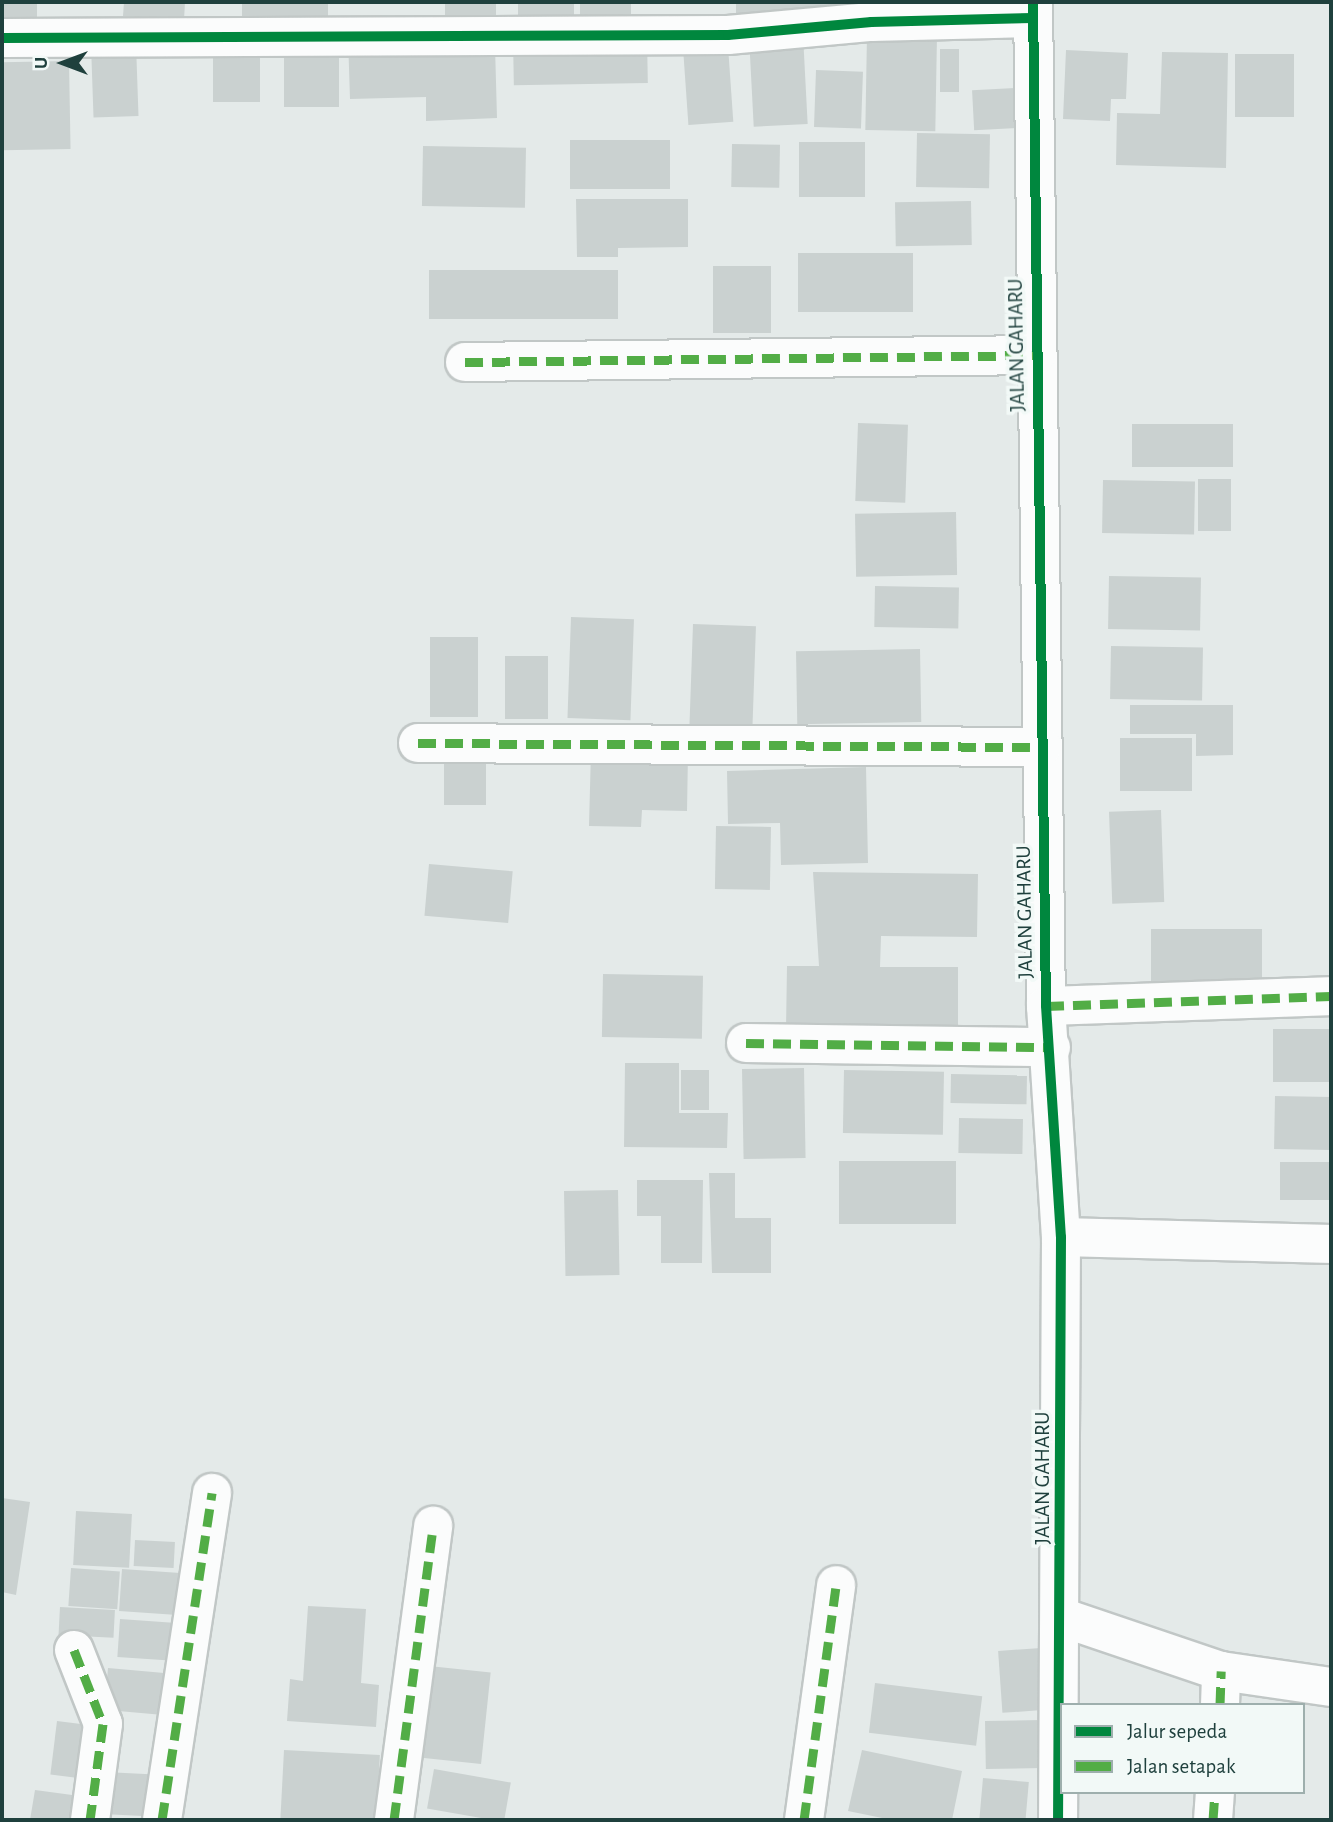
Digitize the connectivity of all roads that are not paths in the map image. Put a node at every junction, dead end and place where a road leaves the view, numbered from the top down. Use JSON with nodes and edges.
{"nodes":[{"id":1,"x":1033,"y":10,"type":"edge"},
{"id":2,"x":2,"y":38,"type":"edge"},
{"id":3,"x":1036,"y":355,"type":"junction"},
{"id":4,"x":466,"y":362,"type":"dead end"},
{"id":5,"x":418,"y":743,"type":"dead end"},
{"id":6,"x":1042,"y":747,"type":"junction"},
{"id":7,"x":1331,"y":996,"type":"edge"},
{"id":8,"x":1046,"y":1006,"type":"junction"},
{"id":9,"x":746,"y":1043,"type":"dead end"},
{"id":10,"x":1051,"y":1047,"type":"junction"},
{"id":11,"x":1061,"y":1237,"type":"junction"},
{"id":12,"x":1331,"y":1244,"type":"edge"},
{"id":13,"x":212,"y":1493,"type":"dead end"},
{"id":14,"x":433,"y":1525,"type":"dead end"},
{"id":15,"x":836,"y":1585,"type":"dead end"},
{"id":16,"x":1064,"y":1618,"type":"junction"},
{"id":17,"x":74,"y":1650,"type":"dead end"},
{"id":18,"x":1331,"y":1687,"type":"edge"},
{"id":19,"x":1221,"y":1688,"type":"edge"},
{"id":20,"x":1061,"y":1703,"type":"edge"},
{"id":21,"x":1060,"y":1753,"type":"edge"},
{"id":22,"x":1215,"y":1794,"type":"edge"},
{"id":23,"x":90,"y":1820,"type":"edge"},
{"id":24,"x":162,"y":1820,"type":"edge"},
{"id":25,"x":394,"y":1820,"type":"edge"},
{"id":26,"x":804,"y":1820,"type":"edge"},
{"id":27,"x":1058,"y":1820,"type":"edge"},
{"id":28,"x":1213,"y":1820,"type":"edge"}],
"edges":[{"from":1,"to":2,"type":"street"},
{"from":1,"to":3,"type":"street","name":"JALAN GAHARU"},
{"from":3,"to":4,"type":"street"},
{"from":3,"to":6,"type":"street","name":"JALAN GAHARU"},
{"from":5,"to":6,"type":"street"},
{"from":6,"to":8,"type":"street","name":"JALAN GAHARU"},
{"from":7,"to":8,"type":"street"},
{"from":8,"to":10,"type":"street","name":"JALAN GAHARU"},
{"from":9,"to":10,"type":"street"},
{"from":10,"to":11,"type":"street","name":"JALAN GAHARU"},
{"from":11,"to":12,"type":"street"},
{"from":11,"to":16,"type":"street","name":"JALAN GAHARU"},
{"from":13,"to":24,"type":"street"},
{"from":14,"to":25,"type":"street"},
{"from":15,"to":26,"type":"street"},
{"from":16,"to":19,"type":"street"},
{"from":16,"to":20,"type":"street","name":"JALAN GAHARU"},
{"from":17,"to":23,"type":"street"},
{"from":18,"to":19,"type":"street"},
{"from":21,"to":27,"type":"street","name":"JALAN GAHARU"},
{"from":22,"to":28,"type":"street"}]}
